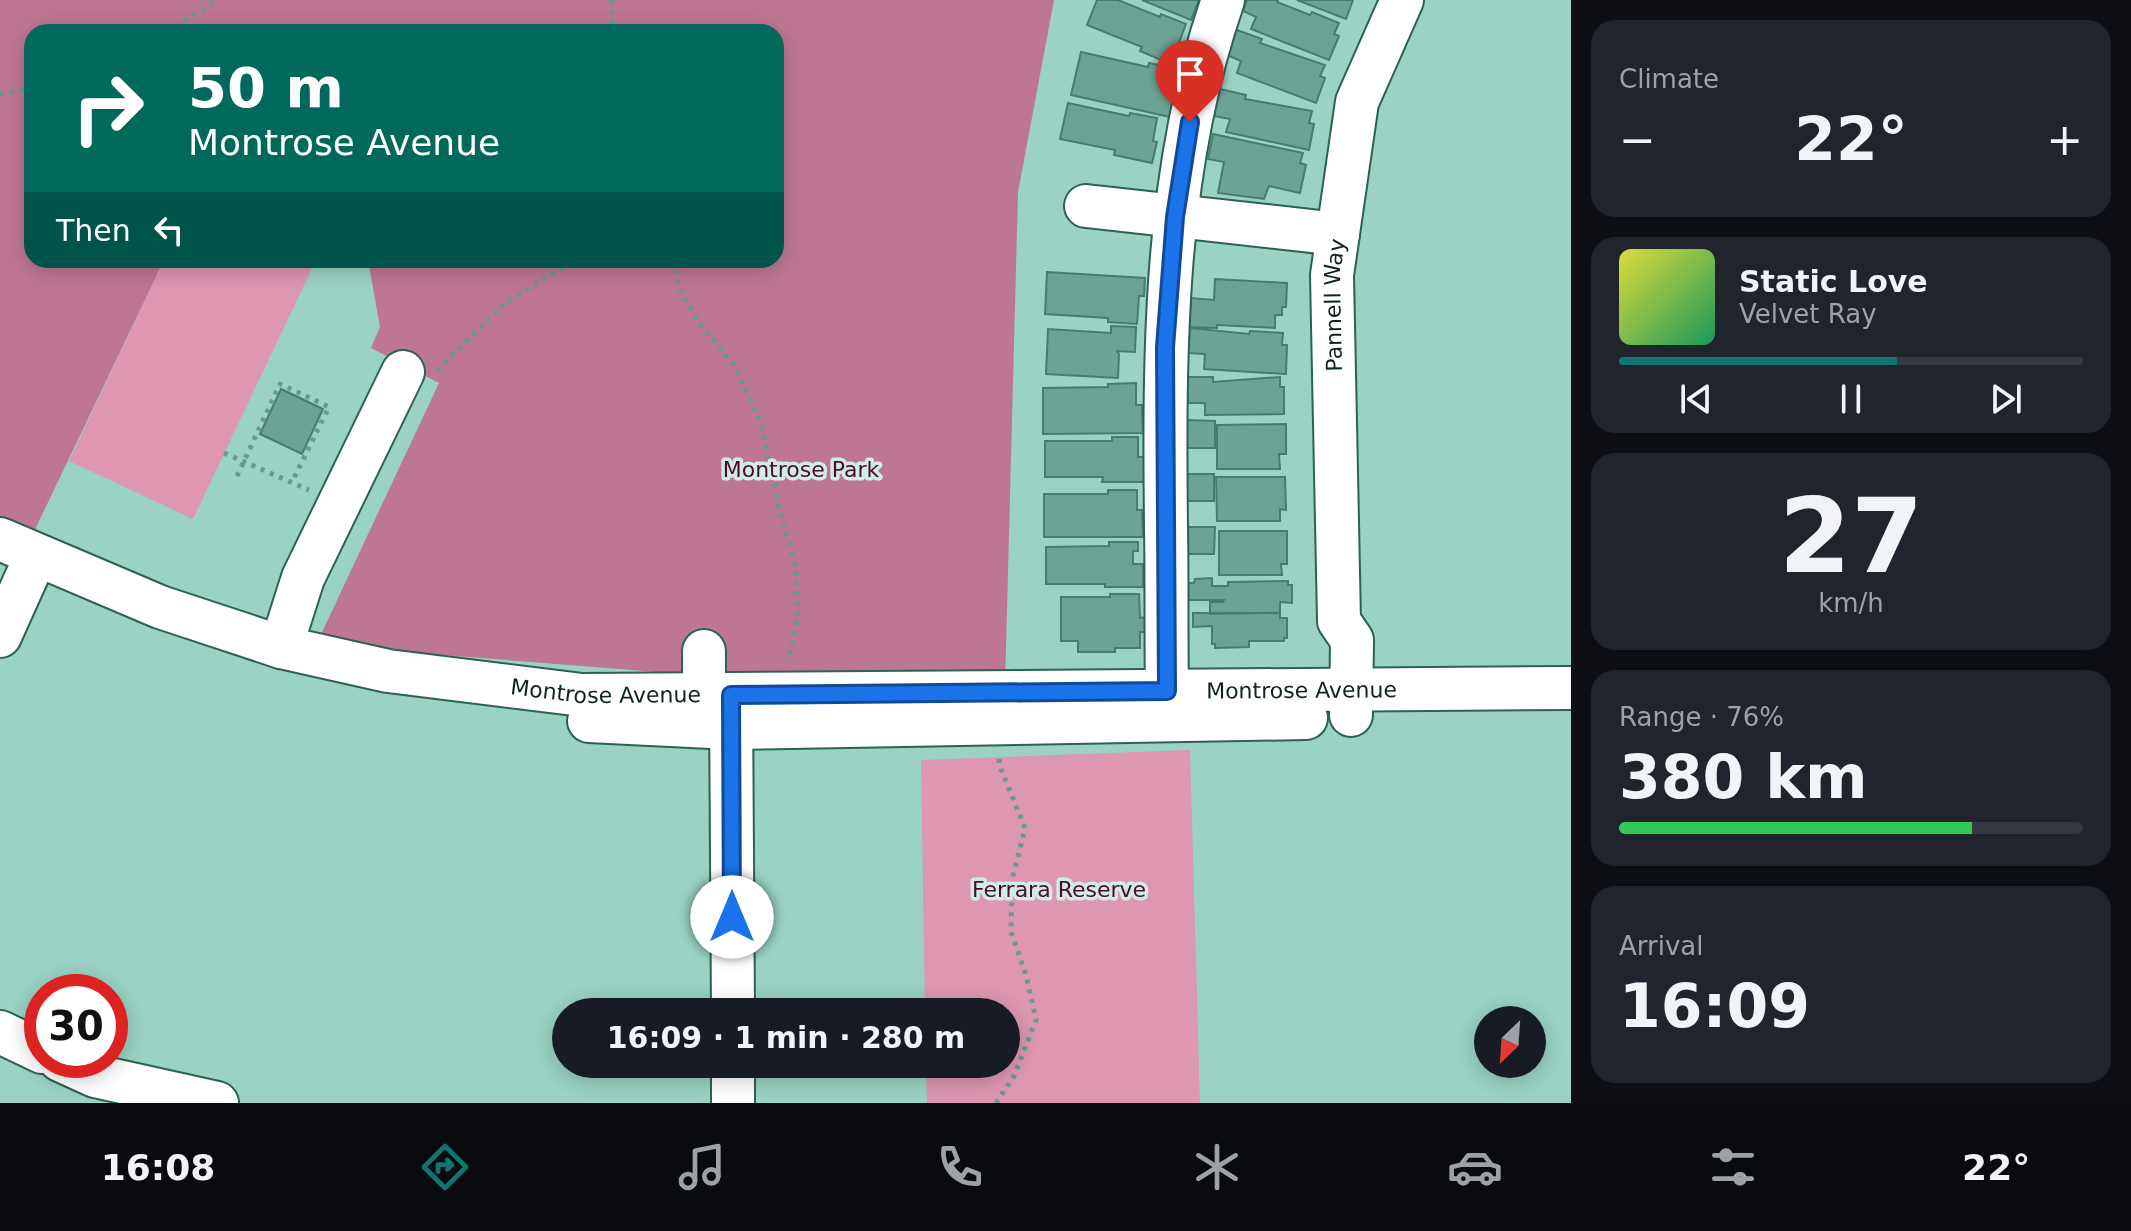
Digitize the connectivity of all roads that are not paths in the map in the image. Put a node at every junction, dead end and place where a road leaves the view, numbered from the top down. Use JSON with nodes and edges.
{"nodes":[{"id":1,"x":1223,"y":0,"type":"edge"},
{"id":2,"x":1402,"y":0,"type":"edge"},
{"id":3,"x":1086,"y":206,"type":"dead end"},
{"id":4,"x":1175,"y":217,"type":"junction"},
{"id":5,"x":1338,"y":234,"type":"junction"},
{"id":6,"x":403,"y":372,"type":"road end"},
{"id":7,"x":15,"y":560,"type":"edge"},
{"id":8,"x":0,"y":636,"type":"edge"},
{"id":9,"x":281,"y":647,"type":"junction"},
{"id":10,"x":704,"y":651,"type":"dead end"},
{"id":11,"x":1571,"y":688,"type":"edge"},
{"id":12,"x":1167,"y":691,"type":"junction"},
{"id":13,"x":1338,"y":703,"type":"junction"},
{"id":14,"x":722,"y":706,"type":"junction"},
{"id":15,"x":1571,"y":714,"type":"edge"},
{"id":16,"x":732,"y":998,"type":"edge"},
{"id":17,"x":0,"y":1032,"type":"edge"},
{"id":18,"x":24,"y":1043,"type":"edge"},
{"id":19,"x":104,"y":1078,"type":"edge"},
{"id":20,"x":733,"y":1078,"type":"edge"},
{"id":21,"x":217,"y":1103,"type":"edge"},
{"id":22,"x":733,"y":1103,"type":"edge"}],
"edges":[{"from":1,"to":4,"type":"street"},
{"from":2,"to":5,"type":"street","name":"Pannell Way"},
{"from":3,"to":4,"type":"street"},
{"from":4,"to":5,"type":"street"},
{"from":4,"to":12,"type":"street"},
{"from":5,"to":13,"type":"street","name":"Pannell Way"},
{"from":6,"to":9,"type":"street"},
{"from":7,"to":8,"type":"street"},
{"from":7,"to":9,"type":"street","name":"Montrose Avenue"},
{"from":7,"to":14,"type":"street","name":"Montrose Avenue"},
{"from":9,"to":14,"type":"street","name":"Montrose Avenue"},
{"from":10,"to":14,"type":"street"},
{"from":11,"to":13,"type":"street","name":"Montrose Avenue"},
{"from":12,"to":13,"type":"street","name":"Montrose Avenue"},
{"from":12,"to":14,"type":"street","name":"Montrose Avenue"},
{"from":13,"to":14,"type":"street","name":"Montrose Avenue"},
{"from":13,"to":15,"type":"street","name":"Montrose Avenue"},
{"from":14,"to":16,"type":"street"},
{"from":17,"to":18,"type":"street"},
{"from":19,"to":21,"type":"street"},
{"from":20,"to":22,"type":"street"}]}
